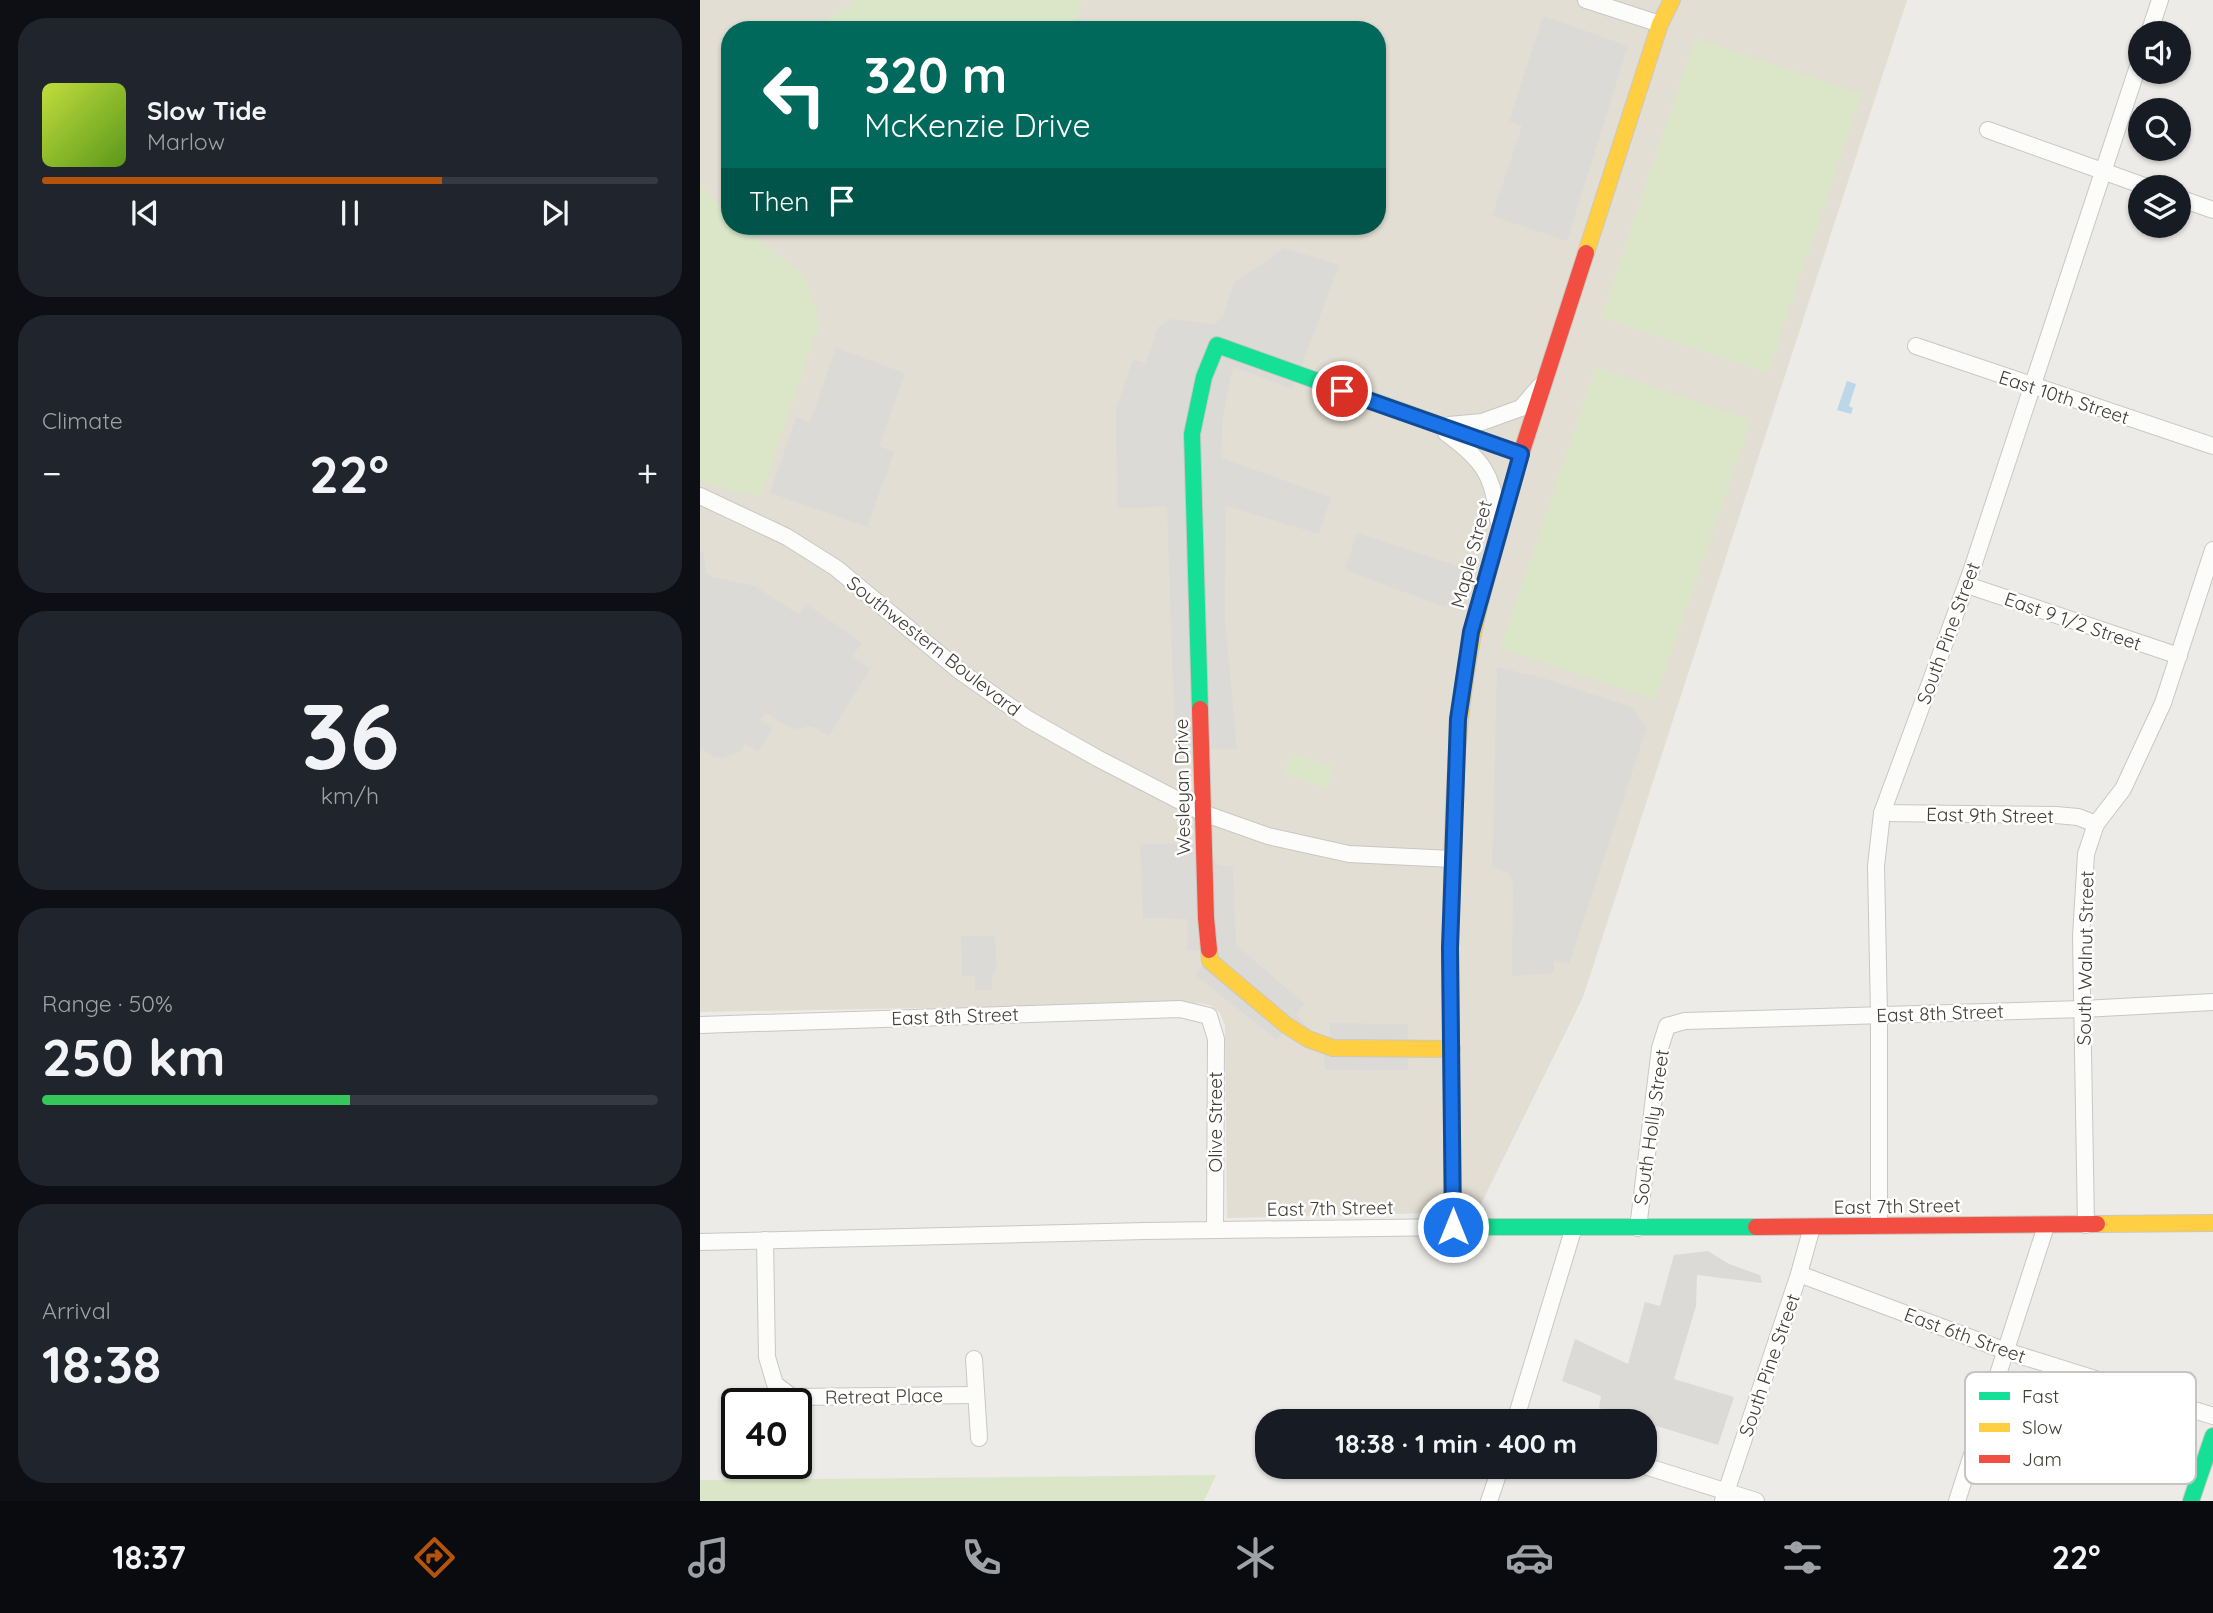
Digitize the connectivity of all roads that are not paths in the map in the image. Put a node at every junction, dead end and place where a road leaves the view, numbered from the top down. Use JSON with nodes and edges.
{"nodes":[{"id":1,"x":1586,"y":0,"type":"edge"},
{"id":2,"x":1672,"y":0,"type":"edge"},
{"id":3,"x":2160,"y":0,"type":"edge"},
{"id":4,"x":2153,"y":21,"type":"edge"},
{"id":5,"x":1660,"y":24,"type":"junction"},
{"id":6,"x":2132,"y":84,"type":"edge"},
{"id":7,"x":1988,"y":130,"type":"dead end"},
{"id":8,"x":2103,"y":172,"type":"junction"},
{"id":9,"x":2128,"y":181,"type":"edge"},
{"id":10,"x":2191,"y":203,"type":"edge"},
{"id":11,"x":2213,"y":211,"type":"edge"},
{"id":12,"x":1916,"y":346,"type":"dead end"},
{"id":13,"x":1543,"y":383,"type":"junction"},
{"id":14,"x":2032,"y":387,"type":"junction"},
{"id":15,"x":1436,"y":425,"type":"junction"},
{"id":16,"x":2213,"y":446,"type":"edge"},
{"id":17,"x":1521,"y":454,"type":"junction"},
{"id":18,"x":700,"y":496,"type":"edge"},
{"id":19,"x":1499,"y":529,"type":"junction"},
{"id":20,"x":2213,"y":550,"type":"edge"},
{"id":21,"x":1967,"y":585,"type":"junction"},
{"id":22,"x":2179,"y":656,"type":"junction"},
{"id":23,"x":1203,"y":813,"type":"junction"},
{"id":24,"x":1882,"y":813,"type":"junction"},
{"id":25,"x":2096,"y":824,"type":"junction"},
{"id":26,"x":1452,"y":859,"type":"junction"},
{"id":27,"x":2213,"y":1002,"type":"edge"},
{"id":28,"x":2083,"y":1009,"type":"junction"},
{"id":29,"x":1879,"y":1015,"type":"junction"},
{"id":30,"x":1209,"y":1016,"type":"joint"},
{"id":31,"x":700,"y":1025,"type":"edge"},
{"id":32,"x":1667,"y":1026,"type":"joint"},
{"id":33,"x":1452,"y":1049,"type":"junction"},
{"id":34,"x":2213,"y":1223,"type":"edge"},
{"id":35,"x":2086,"y":1225,"type":"junction"},
{"id":36,"x":1878,"y":1226,"type":"junction"},
{"id":37,"x":2046,"y":1226,"type":"junction"},
{"id":38,"x":1453,"y":1227,"type":"junction"},
{"id":39,"x":1574,"y":1227,"type":"junction"},
{"id":40,"x":1812,"y":1227,"type":"junction"},
{"id":41,"x":1638,"y":1228,"type":"junction"},
{"id":42,"x":1215,"y":1230,"type":"junction"},
{"id":43,"x":765,"y":1240,"type":"junction"},
{"id":44,"x":700,"y":1242,"type":"edge"},
{"id":45,"x":1799,"y":1274,"type":"junction"},
{"id":46,"x":2006,"y":1351,"type":"junction"},
{"id":47,"x":974,"y":1359,"type":"dead end"},
{"id":48,"x":1999,"y":1372,"type":"edge"},
{"id":49,"x":2073,"y":1372,"type":"edge"},
{"id":50,"x":976,"y":1395,"type":"junction"},
{"id":51,"x":1519,"y":1409,"type":"edge"},
{"id":52,"x":2196,"y":1411,"type":"edge"},
{"id":53,"x":2213,"y":1416,"type":"edge"},
{"id":54,"x":2213,"y":1436,"type":"edge"},
{"id":55,"x":979,"y":1438,"type":"dead end"},
{"id":56,"x":1657,"y":1470,"type":"edge"},
{"id":57,"x":1965,"y":1477,"type":"edge"},
{"id":58,"x":1497,"y":1479,"type":"edge"},
{"id":59,"x":1725,"y":1496,"type":"edge"},
{"id":60,"x":1489,"y":1501,"type":"edge"},
{"id":61,"x":1756,"y":1501,"type":"edge"},
{"id":62,"x":1957,"y":1501,"type":"edge"},
{"id":63,"x":2191,"y":1501,"type":"edge"}],
"edges":[{"from":1,"to":5,"type":"street"},
{"from":2,"to":5,"type":"street","name":"Maple Street"},
{"from":3,"to":4,"type":"street"},
{"from":5,"to":13,"type":"street","name":"Maple Street"},
{"from":6,"to":8,"type":"street","name":"South Pine Street"},
{"from":7,"to":8,"type":"street"},
{"from":8,"to":9,"type":"street"},
{"from":8,"to":14,"type":"street","name":"South Pine Street"},
{"from":10,"to":11,"type":"street"},
{"from":12,"to":14,"type":"street","name":"East 10th Street"},
{"from":13,"to":15,"type":"street"},
{"from":13,"to":17,"type":"street","name":"Maple Street"},
{"from":14,"to":16,"type":"street","name":"East 10th Street"},
{"from":14,"to":21,"type":"street","name":"South Pine Street"},
{"from":15,"to":17,"type":"street"},
{"from":15,"to":19,"type":"street"},
{"from":15,"to":23,"type":"street","name":"Wesleyan Drive"},
{"from":17,"to":19,"type":"street","name":"Maple Street"},
{"from":18,"to":23,"type":"street","name":"Southwestern Boulevard"},
{"from":19,"to":26,"type":"street","name":"Maple Street"},
{"from":20,"to":22,"type":"street","name":"South Walnut Street"},
{"from":21,"to":22,"type":"street","name":"East 9 1/2 Street"},
{"from":21,"to":24,"type":"street","name":"South Pine Street"},
{"from":22,"to":25,"type":"street","name":"South Walnut Street"},
{"from":23,"to":26,"type":"street","name":"Southwestern Boulevard"},
{"from":23,"to":33,"type":"street","name":"Wesleyan Drive"},
{"from":24,"to":25,"type":"street","name":"East 9th Street"},
{"from":24,"to":29,"type":"street","name":"South Pine Street"},
{"from":25,"to":28,"type":"street","name":"South Walnut Street"},
{"from":26,"to":33,"type":"street","name":"Maple Street"},
{"from":27,"to":28,"type":"street","name":"East 8th Street"},
{"from":28,"to":29,"type":"street","name":"East 8th Street"},
{"from":28,"to":35,"type":"street","name":"South Walnut Street"},
{"from":29,"to":32,"type":"street","name":"East 8th Street"},
{"from":29,"to":36,"type":"street","name":"South Pine Street"},
{"from":30,"to":31,"type":"street","name":"East 8th Street"},
{"from":30,"to":42,"type":"street","name":"Olive Street"},
{"from":32,"to":41,"type":"street","name":"South Holly Street"},
{"from":33,"to":38,"type":"street","name":"Maple Street"},
{"from":34,"to":35,"type":"street","name":"East 7th Street"},
{"from":35,"to":37,"type":"street","name":"East 7th Street"},
{"from":36,"to":37,"type":"street","name":"East 7th Street"},
{"from":36,"to":40,"type":"street","name":"East 7th Street"},
{"from":37,"to":46,"type":"street"},
{"from":38,"to":39,"type":"street","name":"East 7th Street"},
{"from":38,"to":42,"type":"street","name":"East 7th Street"},
{"from":39,"to":41,"type":"street","name":"East 7th Street"},
{"from":39,"to":51,"type":"street"},
{"from":40,"to":41,"type":"street","name":"East 7th Street"},
{"from":40,"to":45,"type":"street","name":"South Pine Street"},
{"from":42,"to":43,"type":"street","name":"East 7th Street"},
{"from":43,"to":44,"type":"street","name":"East 7th Street"},
{"from":43,"to":50,"type":"street","name":"Retreat Place"},
{"from":45,"to":46,"type":"street","name":"East 6th Street"},
{"from":45,"to":59,"type":"street","name":"South Pine Street"},
{"from":46,"to":48,"type":"street"},
{"from":46,"to":49,"type":"street","name":"East 6th Street"},
{"from":47,"to":50,"type":"street"},
{"from":50,"to":55,"type":"street"},
{"from":52,"to":53,"type":"street","name":"East 6th Street"},
{"from":54,"to":63,"type":"street"},
{"from":56,"to":59,"type":"street"},
{"from":57,"to":62,"type":"street"},
{"from":58,"to":60,"type":"street"},
{"from":59,"to":61,"type":"street"}]}
